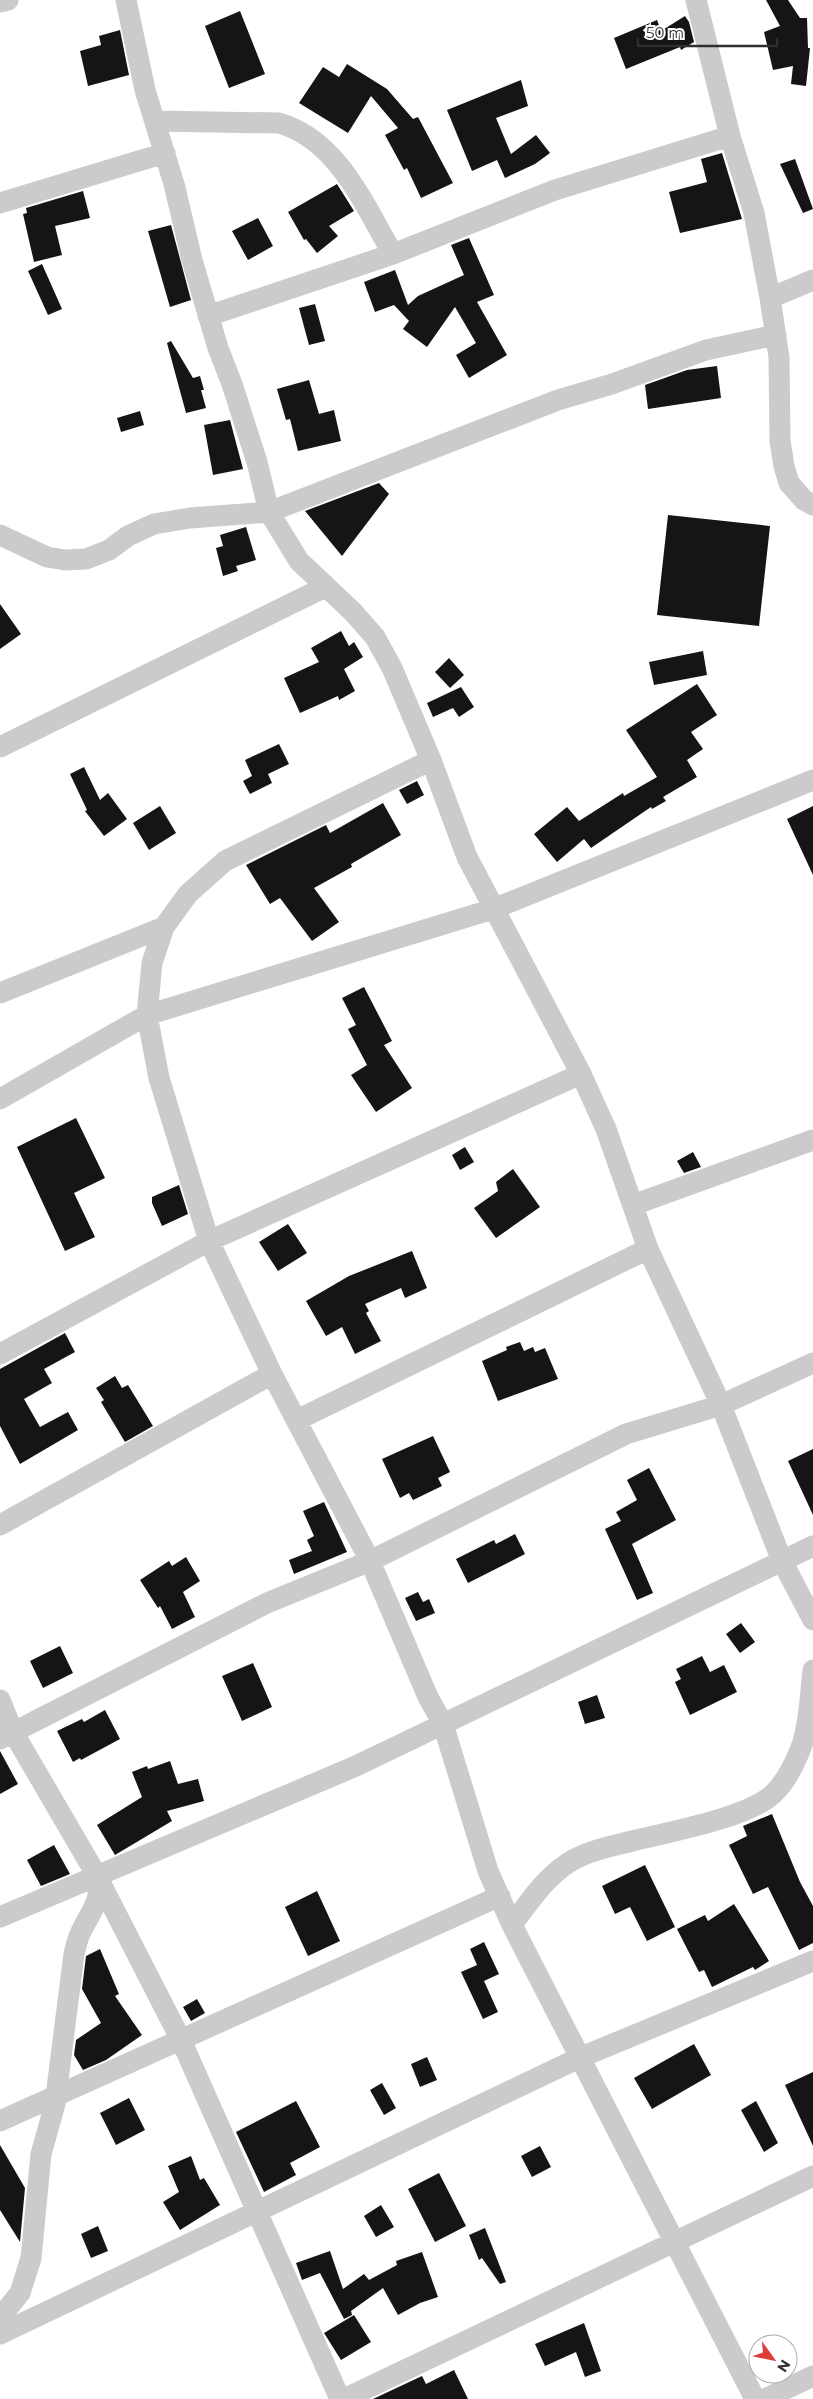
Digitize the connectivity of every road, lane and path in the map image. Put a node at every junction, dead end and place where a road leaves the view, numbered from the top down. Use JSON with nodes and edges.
{"nodes":[{"id":1,"x":8,"y":0,"type":"edge"},
{"id":2,"x":126,"y":0,"type":"edge"},
{"id":3,"x":696,"y":0,"type":"edge"},
{"id":4,"x":0,"y":2,"type":"edge"},
{"id":5,"x":155,"y":121,"type":"junction"},
{"id":6,"x":730,"y":136,"type":"junction"},
{"id":7,"x":165,"y":153,"type":"junction"},
{"id":8,"x":0,"y":203,"type":"edge"},
{"id":9,"x":393,"y":254,"type":"junction"},
{"id":10,"x":813,"y":280,"type":"edge"},
{"id":11,"x":770,"y":298,"type":"junction"},
{"id":12,"x":208,"y":316,"type":"junction"},
{"id":13,"x":776,"y":335,"type":"junction"},
{"id":14,"x":813,"y":505,"type":"edge"},
{"id":15,"x":269,"y":512,"type":"junction"},
{"id":16,"x":0,"y":535,"type":"edge"},
{"id":17,"x":325,"y":587,"type":"junction"},
{"id":18,"x":0,"y":747,"type":"edge"},
{"id":19,"x":431,"y":760,"type":"junction"},
{"id":20,"x":813,"y":780,"type":"edge"},
{"id":21,"x":493,"y":909,"type":"junction"},
{"id":22,"x":164,"y":927,"type":"junction"},
{"id":23,"x":0,"y":993,"type":"edge"},
{"id":24,"x":147,"y":1015,"type":"junction"},
{"id":25,"x":581,"y":1074,"type":"junction"},
{"id":26,"x":0,"y":1099,"type":"edge"},
{"id":27,"x":813,"y":1140,"type":"edge"},
{"id":28,"x":633,"y":1205,"type":"junction"},
{"id":29,"x":209,"y":1241,"type":"junction"},
{"id":30,"x":648,"y":1249,"type":"junction"},
{"id":31,"x":0,"y":1354,"type":"edge"},
{"id":32,"x":813,"y":1362,"type":"edge"},
{"id":33,"x":272,"y":1374,"type":"junction"},
{"id":34,"x":722,"y":1405,"type":"junction"},
{"id":35,"x":297,"y":1420,"type":"junction"},
{"id":36,"x":0,"y":1525,"type":"edge"},
{"id":37,"x":813,"y":1546,"type":"edge"},
{"id":38,"x":370,"y":1561,"type":"junction"},
{"id":39,"x":782,"y":1561,"type":"junction"},
{"id":40,"x":813,"y":1620,"type":"edge"},
{"id":41,"x":813,"y":1670,"type":"edge"},
{"id":42,"x":0,"y":1700,"type":"edge"},
{"id":43,"x":443,"y":1724,"type":"junction"},
{"id":44,"x":7,"y":1735,"type":"edge"},
{"id":45,"x":97,"y":1876,"type":"junction"},
{"id":46,"x":500,"y":1896,"type":"junction"},
{"id":47,"x":0,"y":1917,"type":"edge"},
{"id":48,"x":512,"y":1925,"type":"junction"},
{"id":49,"x":813,"y":1961,"type":"edge"},
{"id":50,"x":181,"y":2040,"type":"junction"},
{"id":51,"x":578,"y":2058,"type":"junction"},
{"id":52,"x":56,"y":2096,"type":"junction"},
{"id":53,"x":0,"y":2122,"type":"edge"},
{"id":54,"x":813,"y":2176,"type":"edge"},
{"id":55,"x":257,"y":2212,"type":"junction"},
{"id":56,"x":675,"y":2242,"type":"junction"},
{"id":57,"x":0,"y":2318,"type":"edge"},
{"id":58,"x":0,"y":2334,"type":"edge"},
{"id":59,"x":813,"y":2376,"type":"edge"},
{"id":60,"x":340,"y":2399,"type":"edge"},
{"id":61,"x":344,"y":2399,"type":"edge"},
{"id":62,"x":755,"y":2399,"type":"edge"},
{"id":63,"x":765,"y":2399,"type":"edge"}],
"edges":[{"from":1,"to":4,"type":"street"},
{"from":2,"to":5,"type":"street"},
{"from":3,"to":6,"type":"street"},
{"from":5,"to":7,"type":"street"},
{"from":5,"to":9,"type":"street"},
{"from":6,"to":9,"type":"street"},
{"from":6,"to":11,"type":"street"},
{"from":7,"to":8,"type":"street"},
{"from":7,"to":12,"type":"street"},
{"from":9,"to":12,"type":"street"},
{"from":10,"to":11,"type":"street"},
{"from":11,"to":13,"type":"street"},
{"from":12,"to":15,"type":"street"},
{"from":13,"to":14,"type":"street"},
{"from":13,"to":15,"type":"street"},
{"from":15,"to":16,"type":"street"},
{"from":15,"to":17,"type":"street"},
{"from":17,"to":18,"type":"street"},
{"from":17,"to":19,"type":"street"},
{"from":19,"to":21,"type":"street"},
{"from":19,"to":22,"type":"street"},
{"from":20,"to":21,"type":"street"},
{"from":21,"to":24,"type":"street"},
{"from":21,"to":25,"type":"street"},
{"from":22,"to":23,"type":"street"},
{"from":22,"to":24,"type":"street"},
{"from":24,"to":26,"type":"street"},
{"from":24,"to":29,"type":"street"},
{"from":25,"to":28,"type":"street"},
{"from":25,"to":29,"type":"street"},
{"from":27,"to":28,"type":"street"},
{"from":28,"to":30,"type":"street"},
{"from":29,"to":31,"type":"street"},
{"from":29,"to":33,"type":"street"},
{"from":30,"to":34,"type":"street"},
{"from":30,"to":35,"type":"street"},
{"from":32,"to":34,"type":"street"},
{"from":33,"to":35,"type":"street"},
{"from":33,"to":36,"type":"street"},
{"from":34,"to":38,"type":"street"},
{"from":34,"to":39,"type":"street"},
{"from":35,"to":38,"type":"street"},
{"from":37,"to":39,"type":"street"},
{"from":38,"to":43,"type":"street"},
{"from":38,"to":44,"type":"street"},
{"from":39,"to":40,"type":"street"},
{"from":39,"to":43,"type":"street"},
{"from":41,"to":48,"type":"street"},
{"from":42,"to":44,"type":"street"},
{"from":43,"to":45,"type":"street"},
{"from":43,"to":46,"type":"street"},
{"from":44,"to":45,"type":"street"},
{"from":45,"to":47,"type":"street"},
{"from":45,"to":50,"type":"street"},
{"from":45,"to":52,"type":"street"},
{"from":46,"to":48,"type":"street"},
{"from":46,"to":50,"type":"street"},
{"from":48,"to":51,"type":"street"},
{"from":49,"to":51,"type":"street"},
{"from":50,"to":52,"type":"street"},
{"from":50,"to":55,"type":"street"},
{"from":51,"to":55,"type":"street"},
{"from":51,"to":56,"type":"street"},
{"from":52,"to":53,"type":"street"},
{"from":52,"to":57,"type":"street"},
{"from":54,"to":56,"type":"street"},
{"from":55,"to":58,"type":"street"},
{"from":55,"to":60,"type":"street"},
{"from":56,"to":61,"type":"street"},
{"from":56,"to":62,"type":"street"},
{"from":59,"to":63,"type":"street"}]}
